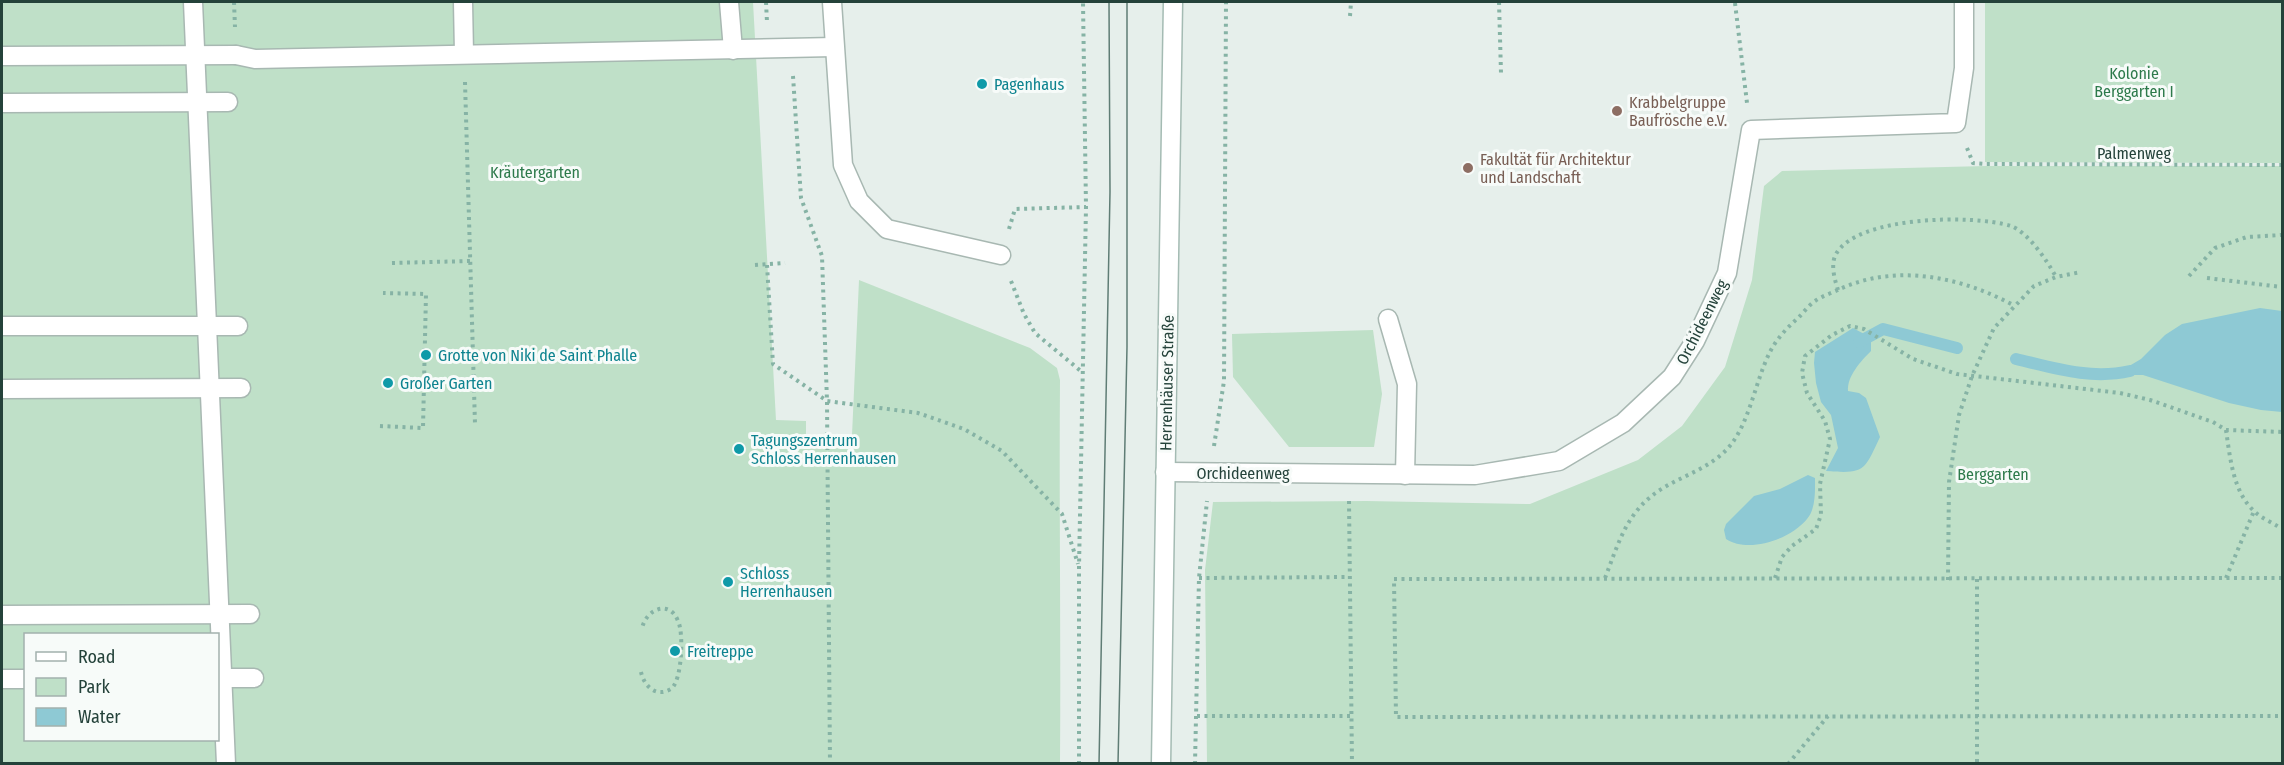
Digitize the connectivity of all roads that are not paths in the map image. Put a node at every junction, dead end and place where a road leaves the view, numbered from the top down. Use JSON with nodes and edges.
{"nodes":[{"id":1,"x":193,"y":2,"type":"edge"},
{"id":2,"x":463,"y":2,"type":"edge"},
{"id":3,"x":729,"y":2,"type":"edge"},
{"id":4,"x":832,"y":2,"type":"edge"},
{"id":5,"x":1173,"y":2,"type":"edge"},
{"id":6,"x":1964,"y":2,"type":"edge"},
{"id":7,"x":834,"y":47,"type":"junction"},
{"id":8,"x":733,"y":50,"type":"junction"},
{"id":9,"x":464,"y":54,"type":"junction"},
{"id":10,"x":196,"y":55,"type":"junction"},
{"id":11,"x":2,"y":56,"type":"edge"},
{"id":12,"x":228,"y":102,"type":"dead end"},
{"id":13,"x":2,"y":103,"type":"edge"},
{"id":14,"x":198,"y":103,"type":"junction"},
{"id":15,"x":1001,"y":255,"type":"road end"},
{"id":16,"x":1388,"y":319,"type":"dead end"},
{"id":17,"x":2,"y":326,"type":"edge"},
{"id":18,"x":207,"y":326,"type":"junction"},
{"id":19,"x":238,"y":326,"type":"dead end"},
{"id":20,"x":210,"y":388,"type":"junction"},
{"id":21,"x":241,"y":388,"type":"dead end"},
{"id":22,"x":2,"y":389,"type":"edge"},
{"id":23,"x":1165,"y":472,"type":"junction"},
{"id":24,"x":1405,"y":475,"type":"junction"},
{"id":25,"x":219,"y":614,"type":"junction"},
{"id":26,"x":250,"y":614,"type":"dead end"},
{"id":27,"x":2,"y":615,"type":"edge"},
{"id":28,"x":220,"y":678,"type":"edge"},
{"id":29,"x":254,"y":678,"type":"dead end"},
{"id":30,"x":2,"y":679,"type":"edge"},
{"id":31,"x":24,"y":679,"type":"edge"},
{"id":32,"x":226,"y":764,"type":"edge"},
{"id":33,"x":1161,"y":764,"type":"edge"}],
"edges":[{"from":1,"to":10,"type":"street"},
{"from":2,"to":9,"type":"street"},
{"from":3,"to":8,"type":"street"},
{"from":4,"to":7,"type":"street"},
{"from":5,"to":23,"type":"street","name":"Herrenhäuser Straße"},
{"from":6,"to":24,"type":"street","name":"Orchideenweg"},
{"from":7,"to":8,"type":"street"},
{"from":7,"to":15,"type":"street"},
{"from":8,"to":9,"type":"street"},
{"from":9,"to":10,"type":"street"},
{"from":10,"to":11,"type":"street"},
{"from":10,"to":14,"type":"street"},
{"from":12,"to":14,"type":"street"},
{"from":13,"to":14,"type":"street"},
{"from":14,"to":18,"type":"street"},
{"from":16,"to":24,"type":"street"},
{"from":17,"to":18,"type":"street"},
{"from":18,"to":19,"type":"street"},
{"from":18,"to":20,"type":"street"},
{"from":20,"to":21,"type":"street"},
{"from":20,"to":22,"type":"street"},
{"from":20,"to":25,"type":"street"},
{"from":23,"to":24,"type":"street","name":"Orchideenweg"},
{"from":23,"to":33,"type":"street","name":"Herrenhäuser Straße"},
{"from":25,"to":26,"type":"street"},
{"from":25,"to":27,"type":"street"},
{"from":25,"to":28,"type":"street"},
{"from":28,"to":29,"type":"street"},
{"from":28,"to":32,"type":"street"},
{"from":30,"to":31,"type":"street"}]}
